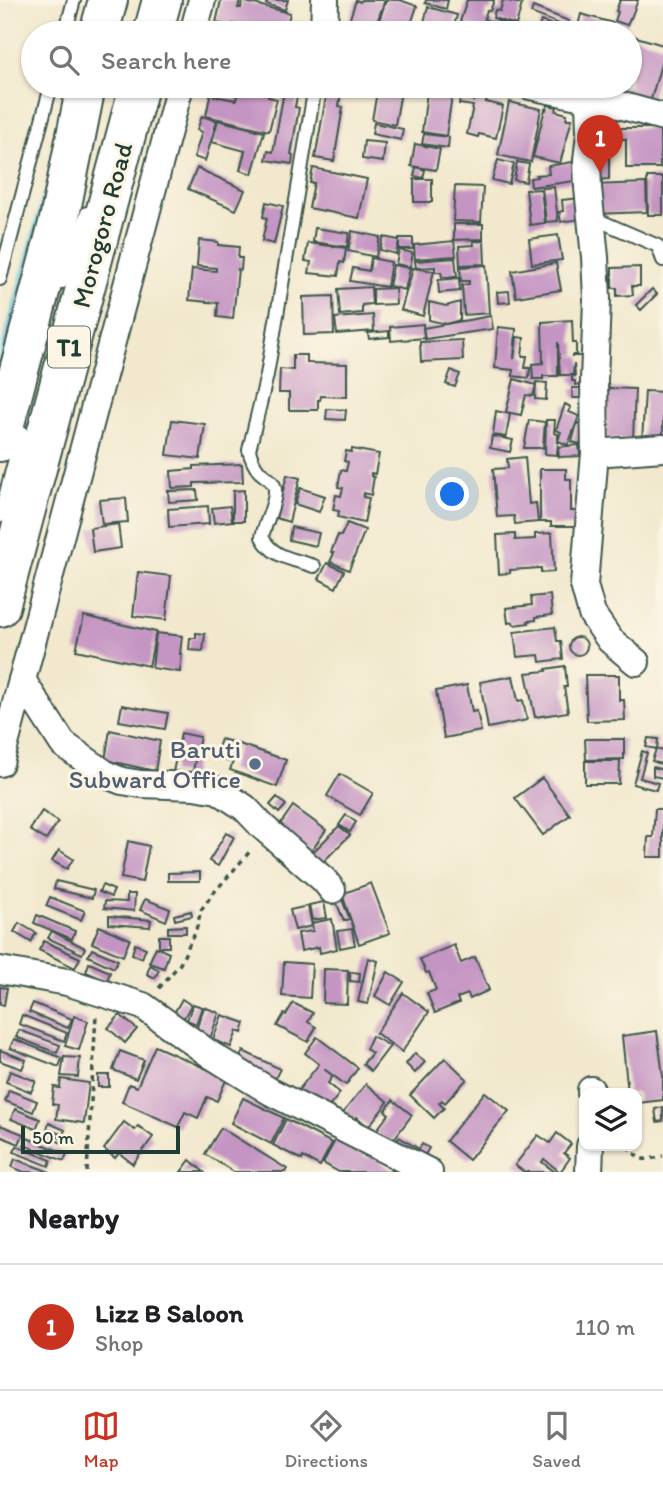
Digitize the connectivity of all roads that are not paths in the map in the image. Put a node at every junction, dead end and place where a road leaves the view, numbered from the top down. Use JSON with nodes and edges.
{"nodes":[{"id":1,"x":74,"y":0,"type":"edge"},
{"id":2,"x":108,"y":0,"type":"edge"},
{"id":3,"x":121,"y":0,"type":"edge"},
{"id":4,"x":150,"y":0,"type":"edge"},
{"id":5,"x":162,"y":0,"type":"edge"},
{"id":6,"x":202,"y":0,"type":"edge"},
{"id":7,"x":325,"y":0,"type":"edge"},
{"id":8,"x":68,"y":21,"type":"edge"},
{"id":9,"x":102,"y":21,"type":"edge"},
{"id":10,"x":115,"y":21,"type":"edge"},
{"id":11,"x":144,"y":21,"type":"edge"},
{"id":12,"x":156,"y":21,"type":"edge"},
{"id":13,"x":197,"y":21,"type":"edge"},
{"id":14,"x":324,"y":21,"type":"edge"},
{"id":15,"x":48,"y":98,"type":"edge"},
{"id":16,"x":92,"y":98,"type":"edge"},
{"id":17,"x":129,"y":98,"type":"edge"},
{"id":18,"x":177,"y":98,"type":"edge"},
{"id":19,"x":314,"y":98,"type":"edge"},
{"id":20,"x":589,"y":98,"type":"joint"},
{"id":21,"x":663,"y":117,"type":"edge"},
{"id":22,"x":93,"y":195,"type":"dead end"},
{"id":23,"x":77,"y":203,"type":"dead end"},
{"id":24,"x":591,"y":216,"type":"junction"},
{"id":25,"x":663,"y":260,"type":"edge"},
{"id":26,"x":0,"y":279,"type":"edge"},
{"id":27,"x":12,"y":434,"type":"edge"},
{"id":28,"x":663,"y":449,"type":"edge"},
{"id":29,"x":595,"y":453,"type":"junction"},
{"id":30,"x":0,"y":516,"type":"edge"},
{"id":31,"x":314,"y":566,"type":"dead end"},
{"id":32,"x":0,"y":607,"type":"edge"},
{"id":33,"x":636,"y":662,"type":"dead end"},
{"id":34,"x":22,"y":680,"type":"junction"},
{"id":35,"x":0,"y":763,"type":"edge"},
{"id":36,"x":332,"y":890,"type":"dead end"},
{"id":37,"x":0,"y":970,"type":"edge"},
{"id":38,"x":590,"y":1151,"type":"edge"},
{"id":39,"x":429,"y":1172,"type":"edge"},
{"id":40,"x":589,"y":1172,"type":"edge"}],
"edges":[{"from":1,"to":8,"type":"lane"},
{"from":2,"to":9,"type":"highway"},
{"from":3,"to":10,"type":"lane"},
{"from":4,"to":11,"type":"lane"},
{"from":5,"to":12,"type":"highway"},
{"from":6,"to":13,"type":"street"},
{"from":7,"to":14,"type":"street"},
{"from":15,"to":26,"type":"lane"},
{"from":16,"to":27,"type":"highway","name":"Morogoro Road","number":"T1"},
{"from":17,"to":32,"type":"highway","name":"Morogoro Road","number":"T1"},
{"from":18,"to":34,"type":"street"},
{"from":19,"to":31,"type":"lane"},
{"from":20,"to":21,"type":"street"},
{"from":20,"to":24,"type":"street"},
{"from":22,"to":23,"type":"lane","name":"Morogoro Road"},
{"from":24,"to":25,"type":"lane"},
{"from":24,"to":29,"type":"street"},
{"from":27,"to":30,"type":"lane","name":"Morogoro Road"},
{"from":28,"to":29,"type":"street"},
{"from":29,"to":33,"type":"street"},
{"from":34,"to":35,"type":"street"},
{"from":34,"to":36,"type":"street"},
{"from":37,"to":39,"type":"street"},
{"from":38,"to":40,"type":"street"}]}
